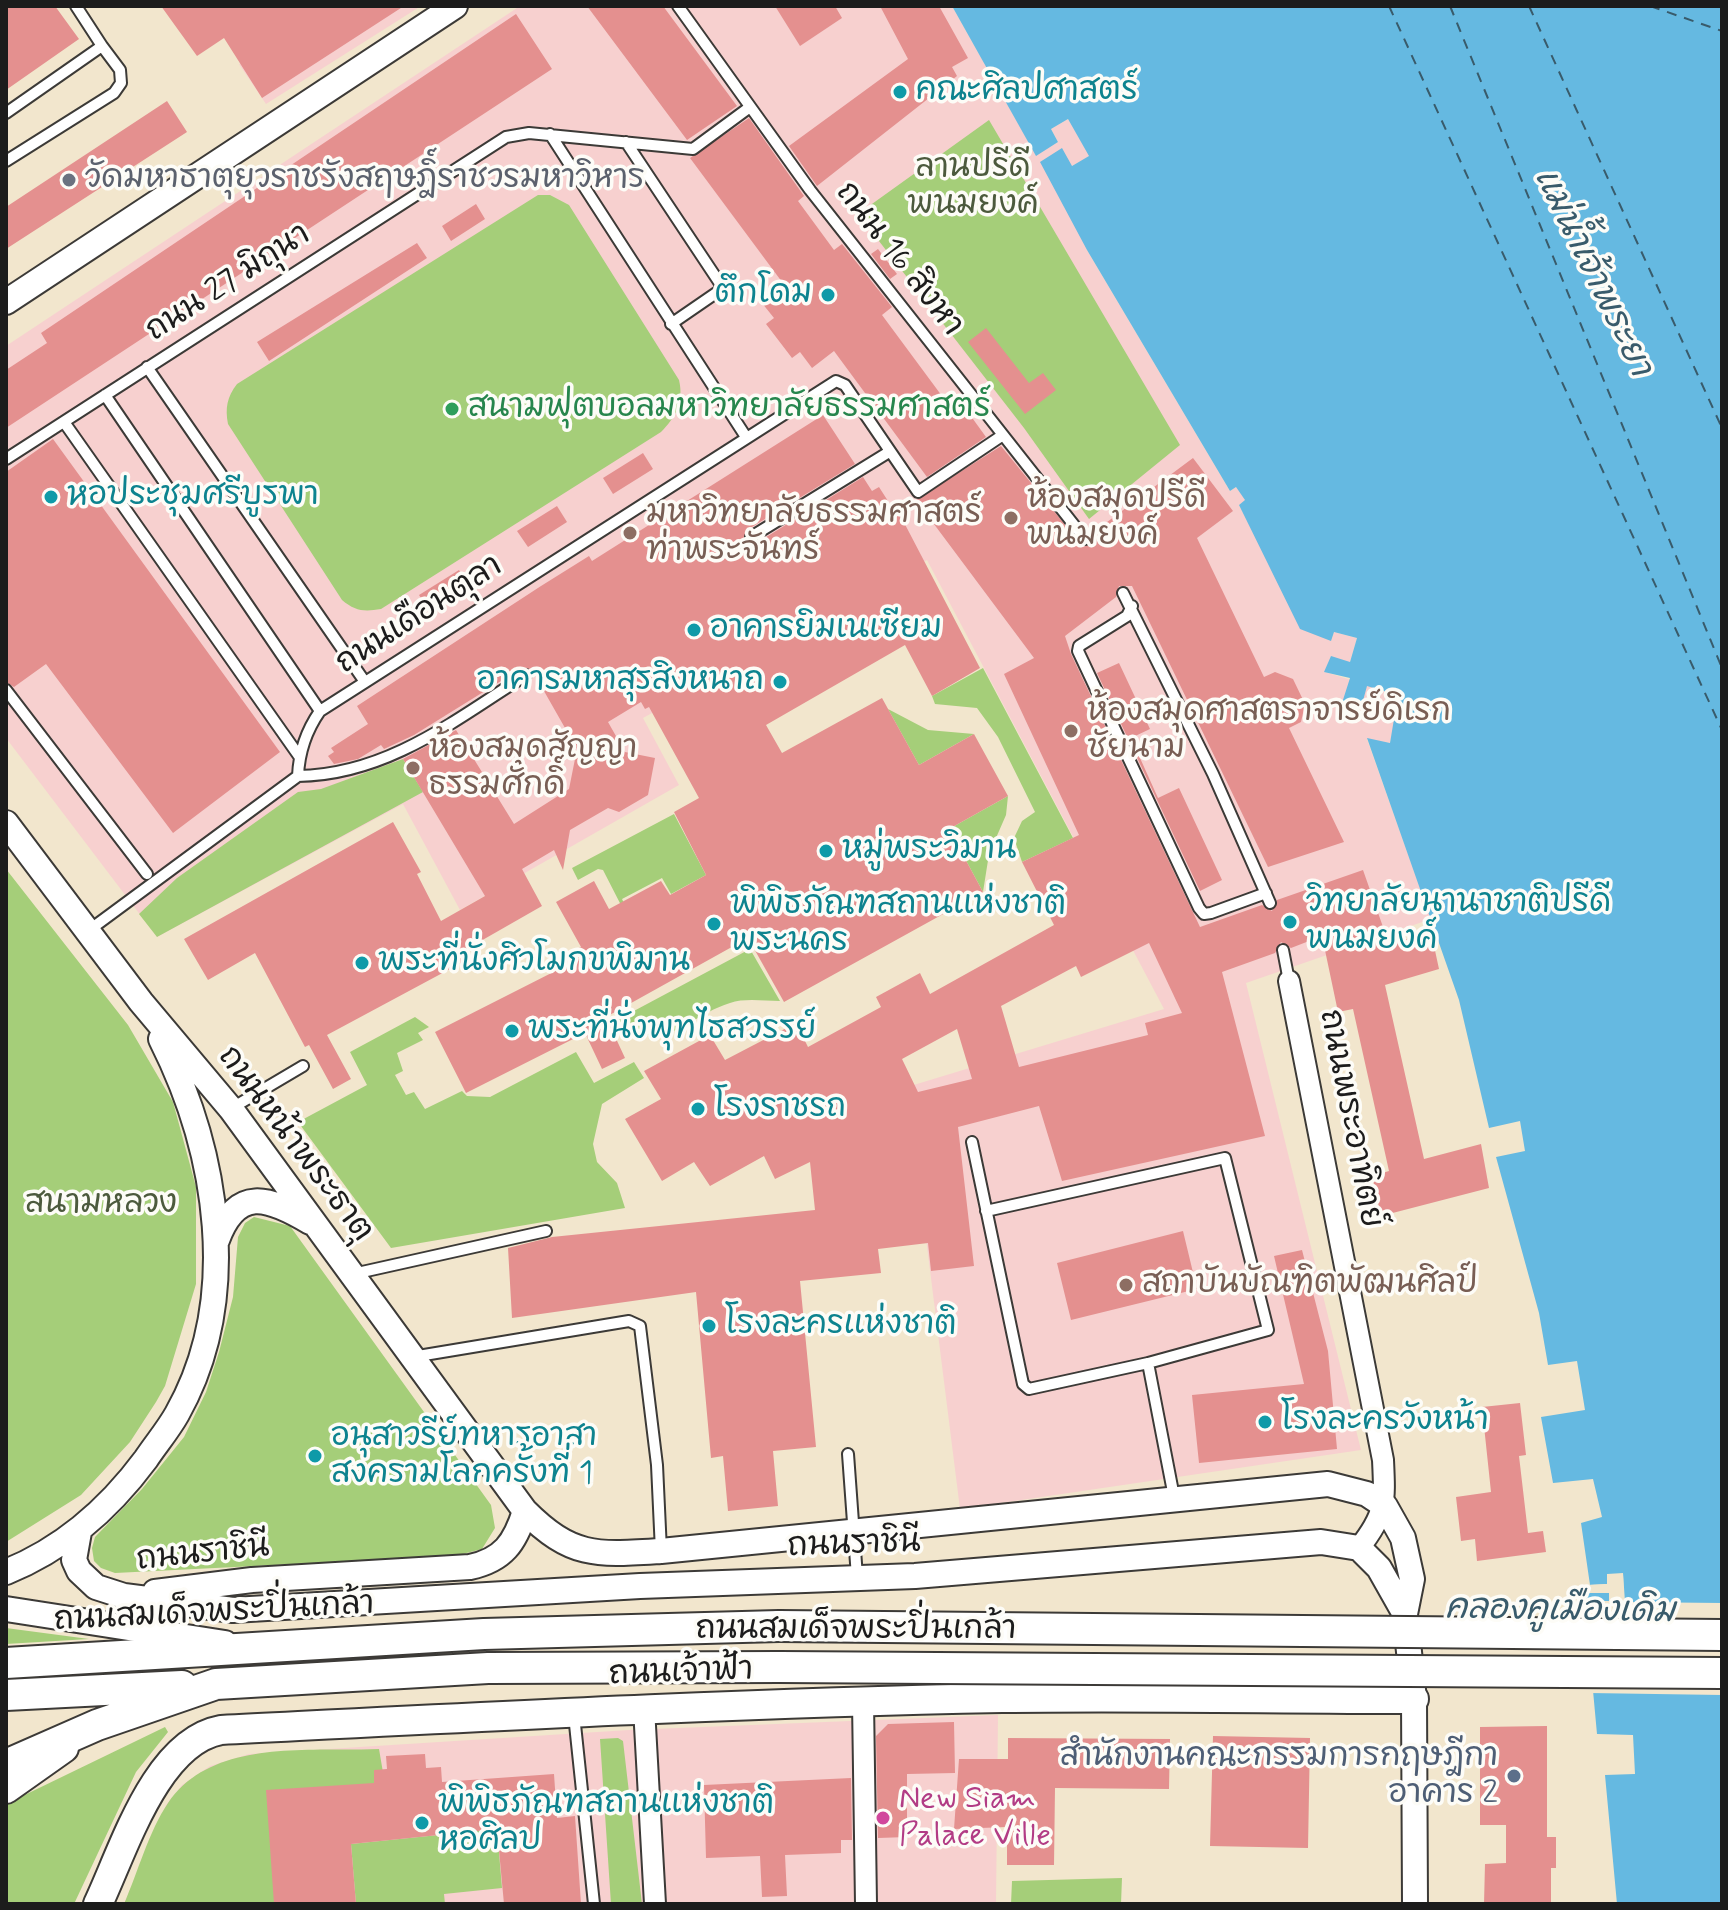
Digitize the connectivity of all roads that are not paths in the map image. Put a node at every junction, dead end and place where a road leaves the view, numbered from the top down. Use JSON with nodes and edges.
{"nodes":[{"id":1,"x":76,"y":6,"type":"edge"},
{"id":2,"x":455,"y":6,"type":"edge"},
{"id":3,"x":678,"y":6,"type":"edge"},
{"id":4,"x":102,"y":46,"type":"junction"},
{"id":5,"x":750,"y":107,"type":"junction"},
{"id":6,"x":6,"y":113,"type":"edge"},
{"id":7,"x":550,"y":134,"type":"junction"},
{"id":8,"x":626,"y":142,"type":"junction"},
{"id":9,"x":6,"y":161,"type":"edge"},
{"id":10,"x":6,"y":302,"type":"edge"},
{"id":11,"x":671,"y":324,"type":"junction"},
{"id":12,"x":147,"y":367,"type":"junction"},
{"id":13,"x":105,"y":395,"type":"junction"},
{"id":14,"x":64,"y":422,"type":"junction"},
{"id":15,"x":1003,"y":435,"type":"junction"},
{"id":16,"x":746,"y":437,"type":"junction"},
{"id":17,"x":889,"y":452,"type":"junction"},
{"id":18,"x":6,"y":459,"type":"edge"},
{"id":19,"x":751,"y":537,"type":"dead end"},
{"id":20,"x":1085,"y":539,"type":"dead end"},
{"id":21,"x":1123,"y":593,"type":"dead end"},
{"id":22,"x":1132,"y":606,"type":"junction"},
{"id":23,"x":526,"y":675,"type":"dead end"},
{"id":24,"x":365,"y":682,"type":"junction"},
{"id":25,"x":6,"y":690,"type":"edge"},
{"id":26,"x":320,"y":711,"type":"junction"},
{"id":27,"x":299,"y":756,"type":"junction"},
{"id":28,"x":298,"y":776,"type":"junction"},
{"id":29,"x":6,"y":823,"type":"edge"},
{"id":30,"x":147,"y":874,"type":"dead end"},
{"id":31,"x":88,"y":931,"type":"junction"},
{"id":32,"x":1283,"y":950,"type":"dead end"},
{"id":33,"x":1289,"y":981,"type":"joint"},
{"id":34,"x":141,"y":1002,"type":"junction"},
{"id":35,"x":303,"y":1066,"type":"dead end"},
{"id":36,"x":231,"y":1109,"type":"junction"},
{"id":37,"x":972,"y":1142,"type":"dead end"},
{"id":38,"x":986,"y":1211,"type":"junction"},
{"id":39,"x":315,"y":1225,"type":"junction"},
{"id":40,"x":546,"y":1231,"type":"dead end"},
{"id":41,"x":216,"y":1242,"type":"junction"},
{"id":42,"x":352,"y":1274,"type":"junction"},
{"id":43,"x":411,"y":1357,"type":"junction"},
{"id":44,"x":1148,"y":1363,"type":"junction"},
{"id":45,"x":848,"y":1454,"type":"dead end"},
{"id":46,"x":1174,"y":1497,"type":"junction"},
{"id":47,"x":1376,"y":1500,"type":"junction"},
{"id":48,"x":525,"y":1511,"type":"junction"},
{"id":49,"x":79,"y":1532,"type":"junction"},
{"id":50,"x":854,"y":1533,"type":"junction"},
{"id":51,"x":1359,"y":1548,"type":"junction"},
{"id":52,"x":661,"y":1551,"type":"junction"},
{"id":53,"x":6,"y":1572,"type":"edge"},
{"id":54,"x":857,"y":1579,"type":"junction"},
{"id":55,"x":124,"y":1596,"type":"junction"},
{"id":56,"x":6,"y":1609,"type":"edge"},
{"id":57,"x":1406,"y":1621,"type":"junction"},
{"id":58,"x":1722,"y":1635,"type":"edge"},
{"id":59,"x":248,"y":1647,"type":"junction"},
{"id":60,"x":6,"y":1663,"type":"edge"},
{"id":61,"x":1722,"y":1673,"type":"edge"},
{"id":62,"x":216,"y":1684,"type":"junction"},
{"id":63,"x":1412,"y":1687,"type":"junction"},
{"id":64,"x":6,"y":1695,"type":"edge"},
{"id":65,"x":863,"y":1702,"type":"junction"},
{"id":66,"x":644,"y":1708,"type":"junction"},
{"id":67,"x":573,"y":1712,"type":"junction"},
{"id":68,"x":97,"y":1725,"type":"junction"},
{"id":69,"x":6,"y":1765,"type":"edge"},
{"id":70,"x":6,"y":1789,"type":"edge"},
{"id":71,"x":98,"y":1904,"type":"edge"},
{"id":72,"x":594,"y":1904,"type":"edge"},
{"id":73,"x":655,"y":1904,"type":"edge"},
{"id":74,"x":866,"y":1904,"type":"edge"},
{"id":75,"x":1415,"y":1904,"type":"edge"}],
"edges":[{"from":1,"to":4,"type":"lane"},
{"from":2,"to":10,"type":"street"},
{"from":3,"to":5,"type":"lane","name":"ถนน 16 สิงหา"},
{"from":4,"to":6,"type":"lane"},
{"from":4,"to":9,"type":"lane"},
{"from":5,"to":8,"type":"lane","name":"ถนน 27 มิถุนา"},
{"from":5,"to":15,"type":"lane","name":"ถนน 16 สิงหา"},
{"from":7,"to":8,"type":"lane","name":"ถนน 27 มิถุนา"},
{"from":7,"to":11,"type":"lane"},
{"from":7,"to":12,"type":"lane","name":"ถนน 27 มิถุนา"},
{"from":8,"to":11,"type":"lane"},
{"from":11,"to":16,"type":"lane"},
{"from":12,"to":13,"type":"lane","name":"ถนน 27 มิถุนา"},
{"from":12,"to":24,"type":"lane"},
{"from":13,"to":14,"type":"lane","name":"ถนน 27 มิถุนา"},
{"from":13,"to":26,"type":"lane"},
{"from":14,"to":18,"type":"lane","name":"ถนน 27 มิถุนา"},
{"from":14,"to":27,"type":"lane"},
{"from":15,"to":17,"type":"lane"},
{"from":15,"to":20,"type":"lane","name":"ถนน 16 สิงหา"},
{"from":16,"to":17,"type":"lane","name":"ถนนเดือนตุลา"},
{"from":16,"to":24,"type":"lane","name":"ถนนเดือนตุลา"},
{"from":17,"to":19,"type":"lane"},
{"from":21,"to":22,"type":"lane"},
{"from":22,"to":22,"type":"lane"},
{"from":23,"to":28,"type":"lane"},
{"from":24,"to":26,"type":"lane","name":"ถนนเดือนตุลา"},
{"from":25,"to":30,"type":"lane"},
{"from":26,"to":27,"type":"lane","name":"ถนนเดือนตุลา"},
{"from":27,"to":28,"type":"lane","name":"ถนนเดือนตุลา"},
{"from":28,"to":31,"type":"lane"},
{"from":29,"to":31,"type":"street","name":"ถนนหน้าพระธาตุ"},
{"from":31,"to":34,"type":"street","name":"ถนนหน้าพระธาตุ"},
{"from":32,"to":33,"type":"lane"},
{"from":33,"to":47,"type":"street","name":"ถนนพระอาทิตย์"},
{"from":34,"to":36,"type":"street","name":"ถนนหน้าพระธาตุ"},
{"from":34,"to":41,"type":"street"},
{"from":35,"to":36,"type":"lane"},
{"from":36,"to":39,"type":"street","name":"ถนนหน้าพระธาตุ"},
{"from":37,"to":38,"type":"lane"},
{"from":38,"to":44,"type":"lane"},
{"from":38,"to":44,"type":"lane"},
{"from":39,"to":41,"type":"street"},
{"from":39,"to":42,"type":"street","name":"ถนนหน้าพระธาตุ"},
{"from":40,"to":42,"type":"lane"},
{"from":41,"to":49,"type":"street"},
{"from":42,"to":43,"type":"street","name":"ถนนหน้าพระธาตุ"},
{"from":43,"to":48,"type":"street","name":"ถนนหน้าพระธาตุ"},
{"from":43,"to":52,"type":"lane"},
{"from":44,"to":46,"type":"lane"},
{"from":45,"to":50,"type":"lane"},
{"from":46,"to":47,"type":"street","name":"ถนนราชินี"},
{"from":46,"to":50,"type":"street","name":"ถนนราชินี"},
{"from":47,"to":51,"type":"street"},
{"from":47,"to":57,"type":"street","name":"ถนนพระอาทิตย์"},
{"from":48,"to":52,"type":"street","name":"ถนนราชินี"},
{"from":48,"to":55,"type":"street","name":"ถนนราชินี"},
{"from":49,"to":53,"type":"street"},
{"from":49,"to":55,"type":"street"},
{"from":50,"to":52,"type":"street","name":"ถนนราชินี"},
{"from":50,"to":54,"type":"lane"},
{"from":51,"to":54,"type":"street","name":"ถนนราชินี"},
{"from":51,"to":57,"type":"street"},
{"from":54,"to":55,"type":"street","name":"ถนนราชินี"},
{"from":56,"to":59,"type":"street","name":"ถนนราชินี"},
{"from":57,"to":63,"type":"street","name":"ถนนพระอาทิตย์","bridge":true},
{"from":58,"to":59,"type":"main road","name":"ถนนสมเด็จพระปิ่นเกล้า","bridge":true},
{"from":59,"to":60,"type":"main road","name":"ถนนสมเด็จพระปิ่นเกล้า"},
{"from":61,"to":62,"type":"main road","name":"ถนนสมเด็จพระปิ่นเกล้า","bridge":true},
{"from":62,"to":64,"type":"main road"},
{"from":62,"to":68,"type":"main road","name":"ถนนสมเด็จพระปิ่นเกล้า"},
{"from":63,"to":65,"type":"main road","name":"ถนนเจ้าฟ้า"},
{"from":63,"to":75,"type":"street","name":"ถนนพระอาทิตย์"},
{"from":65,"to":66,"type":"main road","name":"ถนนเจ้าฟ้า"},
{"from":65,"to":74,"type":"street"},
{"from":66,"to":67,"type":"main road","name":"ถนนเจ้าฟ้า"},
{"from":66,"to":73,"type":"street"},
{"from":67,"to":71,"type":"main road","name":"ถนนเจ้าฟ้า"},
{"from":67,"to":72,"type":"lane"},
{"from":68,"to":69,"type":"main road","name":"ถนนสมเด็จพระปิ่นเกล้า"},
{"from":68,"to":70,"type":"main road"}]}
